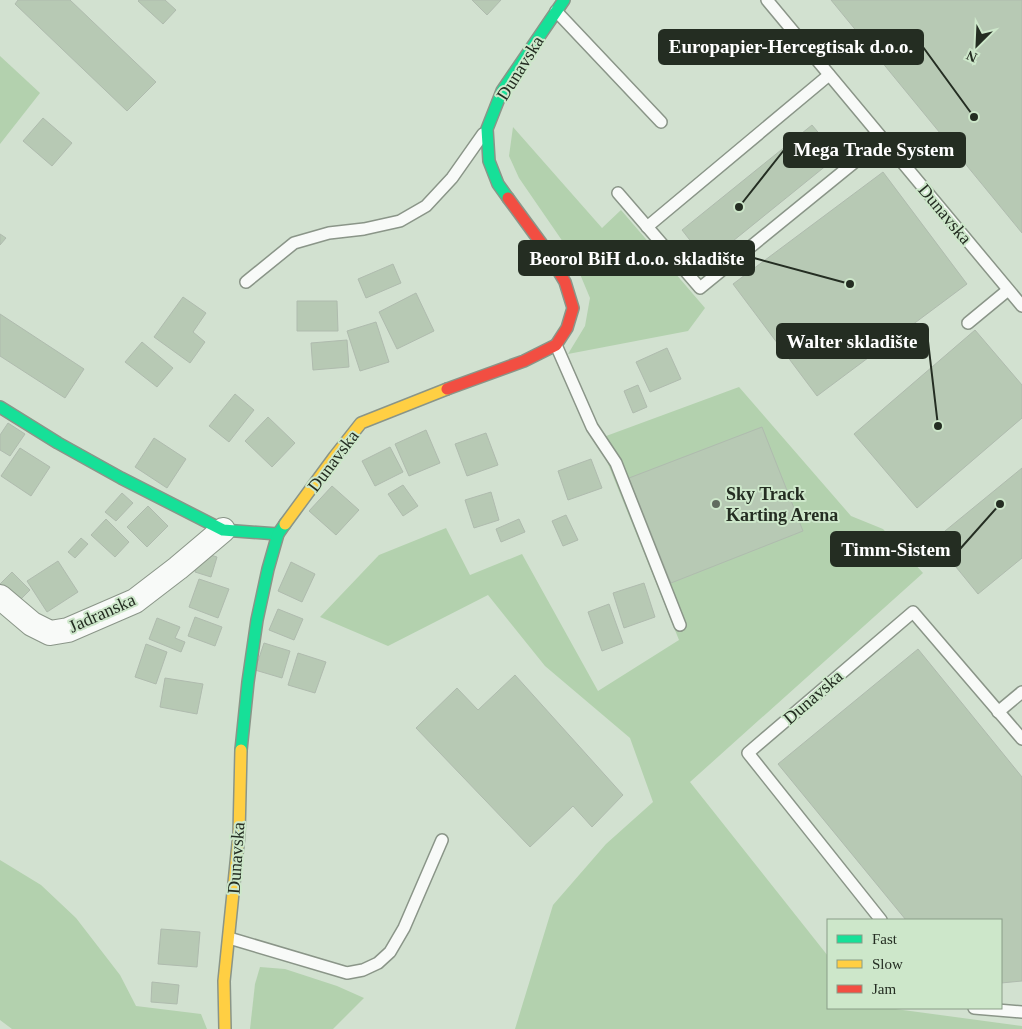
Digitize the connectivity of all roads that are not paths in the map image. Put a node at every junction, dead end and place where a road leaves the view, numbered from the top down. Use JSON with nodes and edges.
{"nodes":[{"id":1,"x":564,"y":0,"type":"edge"},
{"id":2,"x":766,"y":0,"type":"edge"},
{"id":3,"x":556,"y":11,"type":"junction"},
{"id":4,"x":829,"y":74,"type":"junction"},
{"id":5,"x":662,"y":122,"type":"dead end"},
{"id":6,"x":487,"y":129,"type":"junction"},
{"id":7,"x":883,"y":139,"type":"junction"},
{"id":8,"x":618,"y":193,"type":"dead end"},
{"id":9,"x":647,"y":227,"type":"junction"},
{"id":10,"x":246,"y":282,"type":"dead end"},
{"id":11,"x":1008,"y":290,"type":"junction"},
{"id":12,"x":1022,"y":306,"type":"edge"},
{"id":13,"x":968,"y":323,"type":"dead end"},
{"id":14,"x":556,"y":345,"type":"junction"},
{"id":15,"x":0,"y":407,"type":"edge"},
{"id":16,"x":223,"y":530,"type":"junction"},
{"id":17,"x":278,"y":534,"type":"junction"},
{"id":18,"x":0,"y":597,"type":"edge"},
{"id":19,"x":680,"y":625,"type":"dead end"},
{"id":20,"x":1022,"y":692,"type":"edge"},
{"id":21,"x":998,"y":712,"type":"junction"},
{"id":22,"x":1022,"y":739,"type":"edge"},
{"id":23,"x":442,"y":840,"type":"dead end"},
{"id":24,"x":880,"y":919,"type":"edge"},
{"id":25,"x":230,"y":938,"type":"junction"},
{"id":26,"x":986,"y":1009,"type":"edge"},
{"id":27,"x":1022,"y":1012,"type":"edge"},
{"id":28,"x":225,"y":1029,"type":"edge"}],
"edges":[{"from":1,"to":3,"type":"street","name":"Dunavska"},
{"from":2,"to":4,"type":"lane","name":"Dunavska"},
{"from":3,"to":5,"type":"lane"},
{"from":3,"to":6,"type":"street","name":"Dunavska"},
{"from":4,"to":7,"type":"lane","name":"Dunavska"},
{"from":4,"to":9,"type":"lane"},
{"from":6,"to":10,"type":"lane"},
{"from":6,"to":14,"type":"street","name":"Dunavska"},
{"from":7,"to":9,"type":"lane"},
{"from":7,"to":11,"type":"lane","name":"Dunavska"},
{"from":8,"to":9,"type":"lane"},
{"from":11,"to":12,"type":"lane","name":"Dunavska"},
{"from":11,"to":13,"type":"lane"},
{"from":14,"to":17,"type":"street","name":"Dunavska"},
{"from":14,"to":19,"type":"lane"},
{"from":15,"to":16,"type":"street"},
{"from":16,"to":17,"type":"street"},
{"from":16,"to":18,"type":"street","name":"Jadranska"},
{"from":17,"to":25,"type":"street","name":"Dunavska"},
{"from":20,"to":21,"type":"lane"},
{"from":21,"to":22,"type":"lane","name":"Dunavska"},
{"from":21,"to":24,"type":"lane","name":"Dunavska"},
{"from":23,"to":25,"type":"lane"},
{"from":25,"to":28,"type":"street","name":"Dunavska"},
{"from":26,"to":27,"type":"lane"}]}
